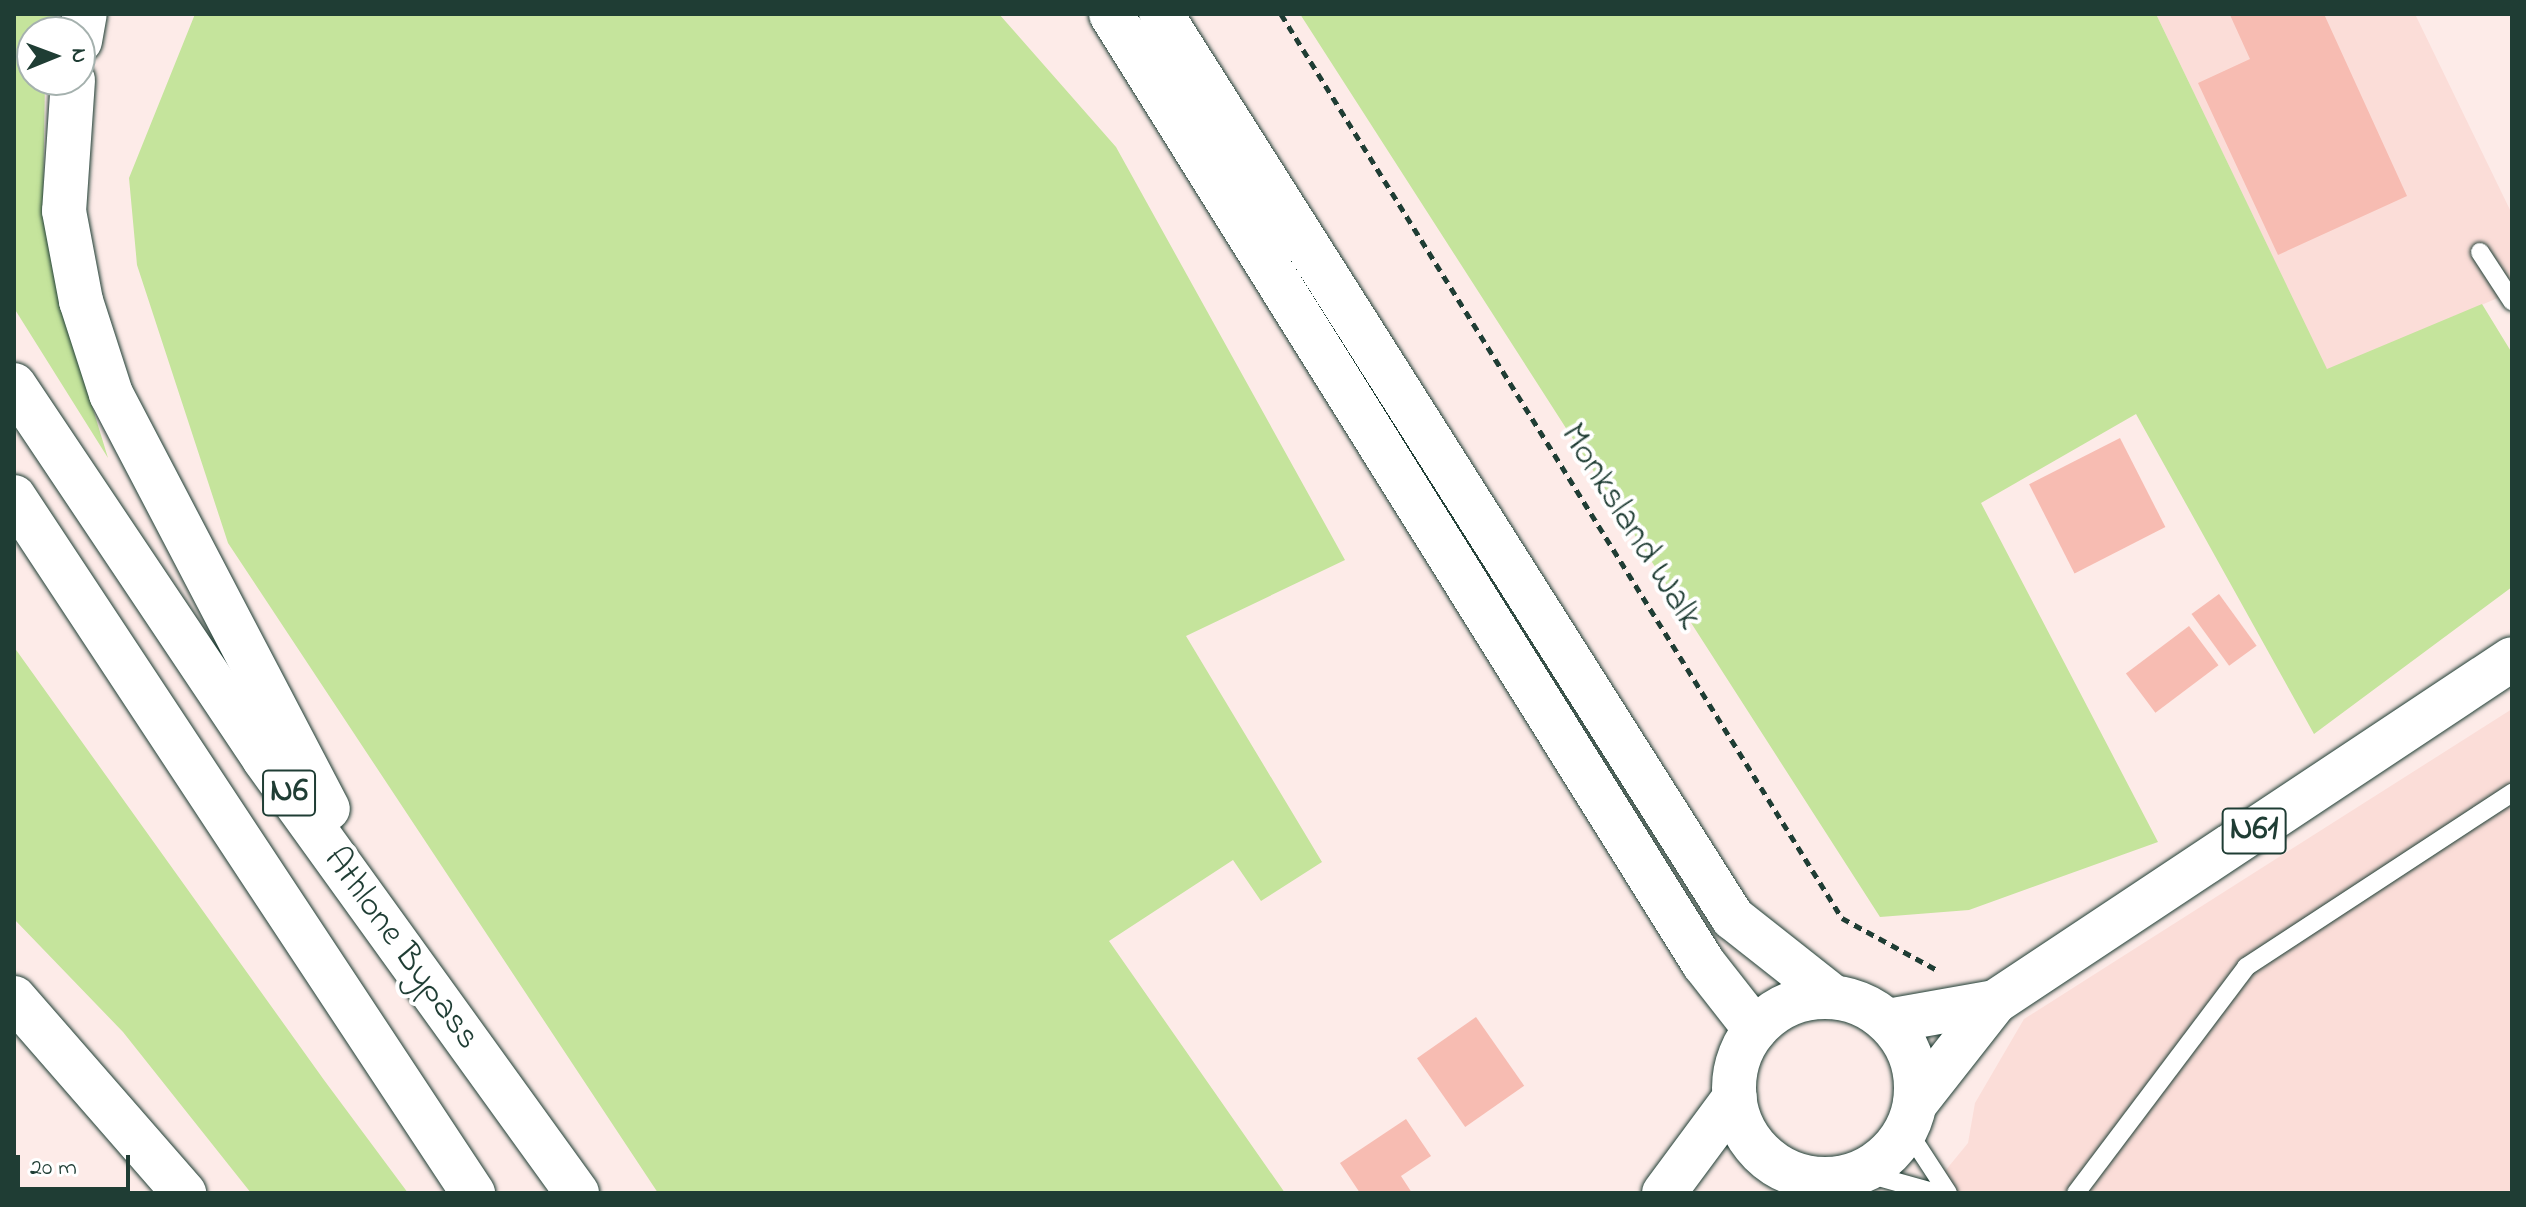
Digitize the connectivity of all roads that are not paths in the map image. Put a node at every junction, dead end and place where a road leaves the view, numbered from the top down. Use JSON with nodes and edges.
{"nodes":[{"id":1,"x":1111,"y":14,"type":"edge"},
{"id":2,"x":1161,"y":14,"type":"edge"},
{"id":3,"x":72,"y":96,"type":"edge"},
{"id":4,"x":2480,"y":252,"type":"dead end"},
{"id":5,"x":2512,"y":301,"type":"edge"},
{"id":6,"x":14,"y":385,"type":"edge"},
{"id":7,"x":14,"y":497,"type":"edge"},
{"id":8,"x":14,"y":514,"type":"edge"},
{"id":9,"x":57,"y":561,"type":"junction"},
{"id":10,"x":2512,"y":659,"type":"edge"},
{"id":11,"x":2512,"y":793,"type":"edge"},
{"id":12,"x":391,"y":935,"type":"junction"},
{"id":13,"x":1833,"y":997,"type":"junction"},
{"id":14,"x":14,"y":998,"type":"edge"},
{"id":15,"x":1995,"y":1002,"type":"junction"},
{"id":16,"x":1888,"y":1021,"type":"junction"},
{"id":17,"x":1755,"y":1029,"type":"junction"},
{"id":18,"x":1735,"y":1097,"type":"junction"},
{"id":19,"x":1911,"y":1117,"type":"junction"},
{"id":20,"x":1861,"y":1172,"type":"junction"},
{"id":21,"x":1800,"y":1186,"type":"edge"},
{"id":22,"x":184,"y":1193,"type":"edge"},
{"id":23,"x":473,"y":1193,"type":"edge"},
{"id":24,"x":577,"y":1193,"type":"edge"},
{"id":25,"x":1664,"y":1193,"type":"edge"},
{"id":26,"x":1936,"y":1193,"type":"edge"},
{"id":27,"x":1948,"y":1193,"type":"edge"},
{"id":28,"x":2076,"y":1193,"type":"edge"}],
"edges":[{"from":1,"to":17,"type":"main road"},
{"from":2,"to":13,"type":"main road"},
{"from":3,"to":12,"type":"main road"},
{"from":4,"to":5,"type":"lane"},
{"from":6,"to":12,"type":"main road","name":"Athlone Bypass","number":"N6"},
{"from":7,"to":9,"type":"main road","name":"Athlone Bypass","number":"N6"},
{"from":8,"to":9,"type":"main road"},
{"from":9,"to":23,"type":"main road","name":"Athlone Bypass","number":"N6"},
{"from":10,"to":15,"type":"main road","number":"N61"},
{"from":11,"to":28,"type":"lane"},
{"from":12,"to":24,"type":"main road","name":"Athlone Bypass","number":"N6"},
{"from":13,"to":16,"type":"main road"},
{"from":13,"to":17,"type":"main road"},
{"from":14,"to":22,"type":"main road"},
{"from":15,"to":16,"type":"main road","number":"N61"},
{"from":15,"to":19,"type":"main road","number":"N61"},
{"from":16,"to":19,"type":"main road"},
{"from":17,"to":18,"type":"main road"},
{"from":18,"to":21,"type":"main road"},
{"from":18,"to":25,"type":"main road"},
{"from":19,"to":20,"type":"main road","number":"N61"},
{"from":19,"to":27,"type":"lane"},
{"from":20,"to":21,"type":"main road"},
{"from":20,"to":26,"type":"lane"}]}
